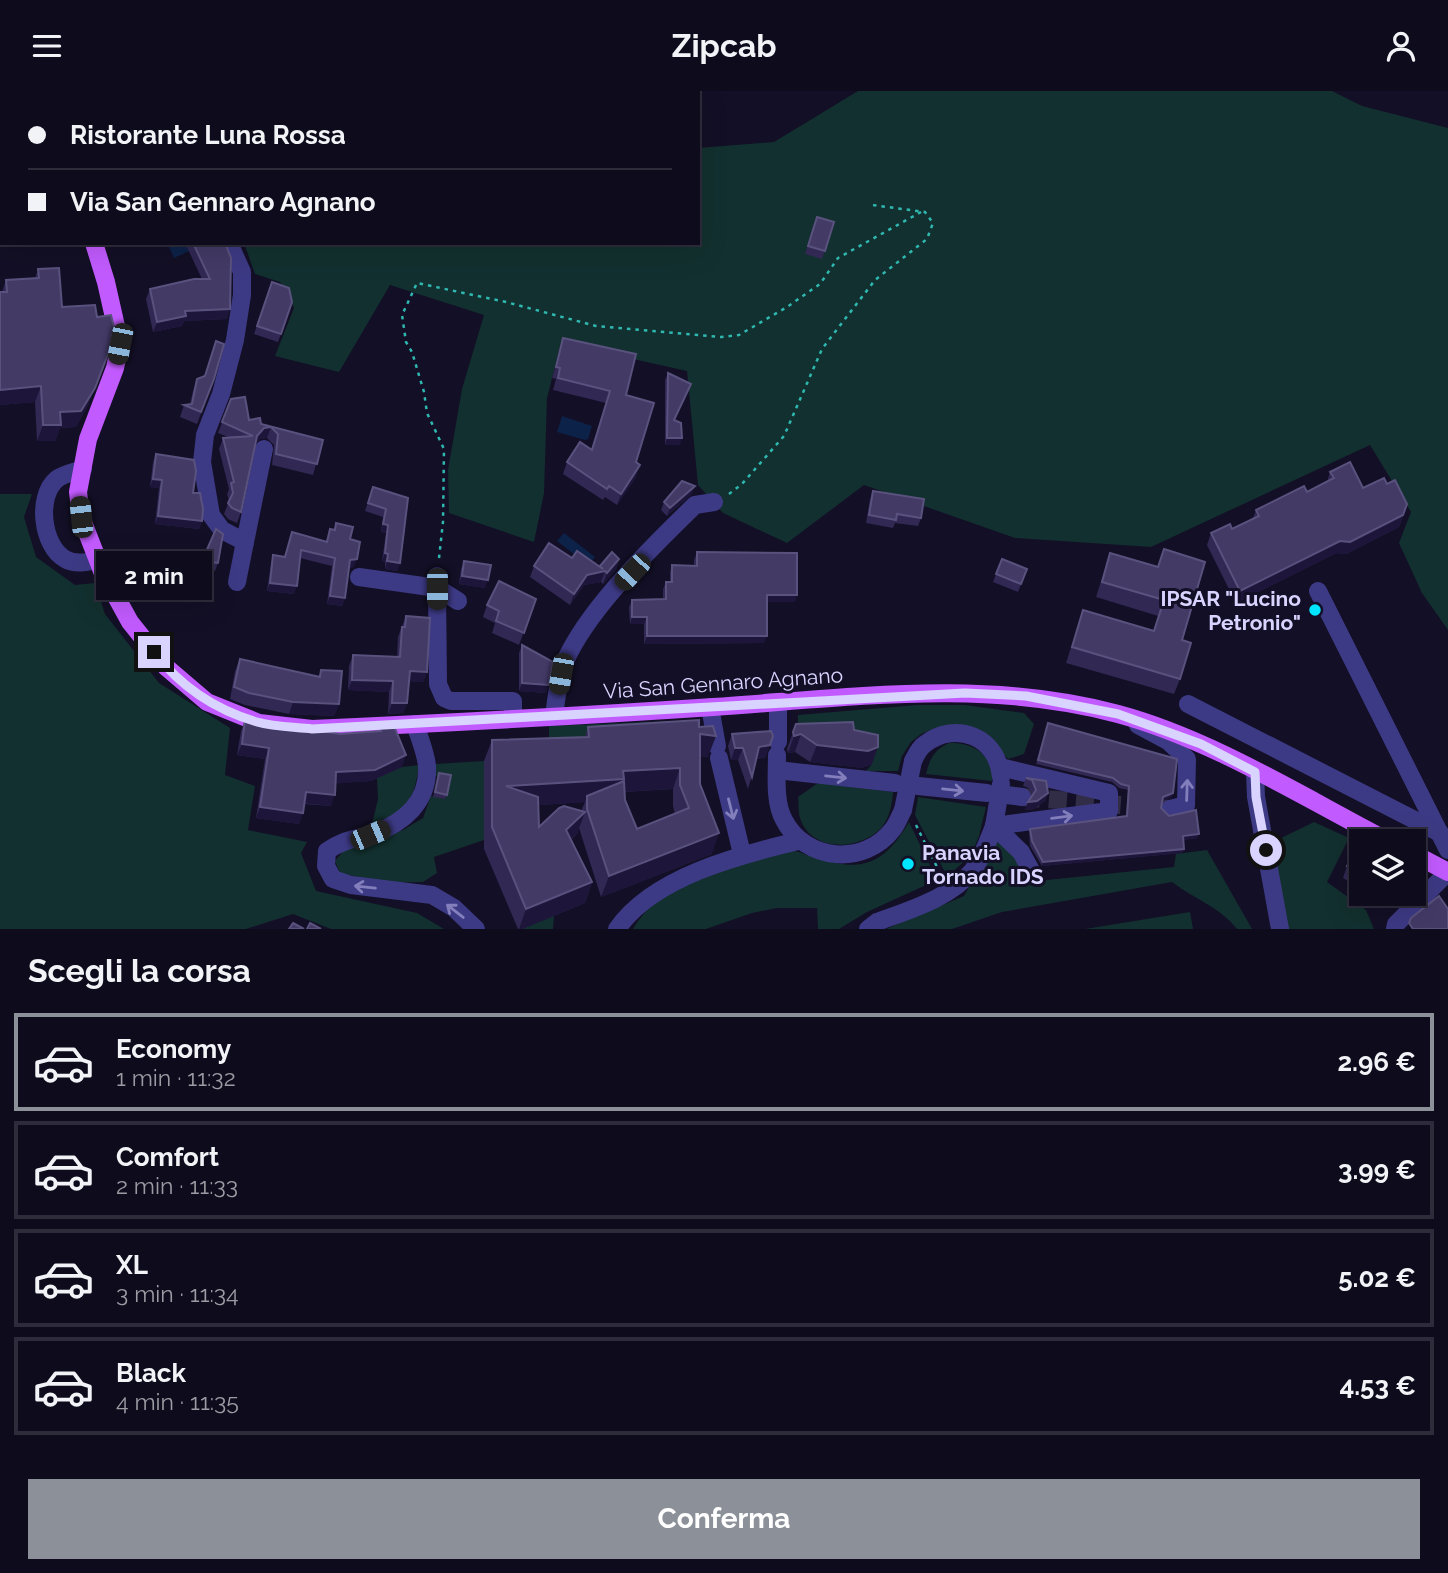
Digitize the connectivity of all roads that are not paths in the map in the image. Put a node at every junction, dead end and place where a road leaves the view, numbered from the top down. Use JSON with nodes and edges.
{"nodes":[{"id":1,"x":95,"y":245,"type":"edge"},
{"id":2,"x":230,"y":245,"type":"edge"},
{"id":3,"x":264,"y":449,"type":"dead end"},
{"id":4,"x":83,"y":469,"type":"junction"},
{"id":5,"x":714,"y":502,"type":"road end"},
{"id":6,"x":245,"y":542,"type":"junction"},
{"id":7,"x":98,"y":560,"type":"junction"},
{"id":8,"x":359,"y":577,"type":"dead end"},
{"id":9,"x":237,"y":582,"type":"dead end"},
{"id":10,"x":437,"y":582,"type":"junction"},
{"id":11,"x":1318,"y":591,"type":"dead end"},
{"id":12,"x":458,"y":601,"type":"dead end"},
{"id":13,"x":778,"y":702,"type":"junction"},
{"id":14,"x":1188,"y":704,"type":"dead end"},
{"id":15,"x":710,"y":707,"type":"junction"},
{"id":16,"x":1118,"y":714,"type":"junction"},
{"id":17,"x":554,"y":716,"type":"junction"},
{"id":18,"x":513,"y":717,"type":"junction"},
{"id":19,"x":415,"y":724,"type":"junction"},
{"id":20,"x":777,"y":756,"type":"junction"},
{"id":21,"x":1255,"y":772,"type":"junction"},
{"id":22,"x":895,"y":783,"type":"dead end"},
{"id":23,"x":918,"y":786,"type":"dead end"},
{"id":24,"x":1004,"y":787,"type":"junction"},
{"id":25,"x":1170,"y":809,"type":"dead end"},
{"id":26,"x":994,"y":826,"type":"junction"},
{"id":27,"x":1365,"y":829,"type":"edge"},
{"id":28,"x":1440,"y":833,"type":"junction"},
{"id":29,"x":798,"y":841,"type":"junction"},
{"id":30,"x":1448,"y":850,"type":"edge"},
{"id":31,"x":742,"y":854,"type":"junction"},
{"id":32,"x":1426,"y":860,"type":"edge"},
{"id":33,"x":1448,"y":872,"type":"edge"},
{"id":34,"x":1033,"y":874,"type":"dead end"},
{"id":35,"x":1441,"y":889,"type":"edge"},
{"id":36,"x":476,"y":929,"type":"edge"},
{"id":37,"x":617,"y":929,"type":"edge"},
{"id":38,"x":868,"y":929,"type":"edge"},
{"id":39,"x":1280,"y":929,"type":"edge"},
{"id":40,"x":1395,"y":929,"type":"edge"}],
"edges":[{"from":1,"to":4,"type":"main road","name":"Via San Gennaro Agnano"},
{"from":2,"to":6,"type":"street"},
{"from":3,"to":6,"type":"street"},
{"from":4,"to":7,"type":"main road","name":"Via San Gennaro Agnano"},
{"from":4,"to":7,"type":"street"},
{"from":5,"to":17,"type":"street"},
{"from":6,"to":9,"type":"street"},
{"from":7,"to":19,"type":"main road","name":"Via San Gennaro Agnano"},
{"from":8,"to":10,"type":"street"},
{"from":10,"to":12,"type":"street"},
{"from":10,"to":18,"type":"street"},
{"from":11,"to":28,"type":"street"},
{"from":13,"to":15,"type":"main road","name":"Via San Gennaro Agnano"},
{"from":13,"to":16,"type":"main road","name":"Via San Gennaro Agnano"},
{"from":13,"to":20,"type":"street"},
{"from":14,"to":28,"type":"street"},
{"from":15,"to":17,"type":"main road","name":"Via San Gennaro Agnano"},
{"from":15,"to":31,"type":"street","one_way":true},
{"from":16,"to":21,"type":"main road","name":"Via San Gennaro Agnano"},
{"from":25,"to":16,"type":"street","one_way":true},
{"from":17,"to":18,"type":"main road","name":"Via San Gennaro Agnano"},
{"from":18,"to":19,"type":"main road","name":"Via San Gennaro Agnano"},
{"from":36,"to":19,"type":"street","one_way":true},
{"from":20,"to":22,"type":"street","one_way":true},
{"from":20,"to":29,"type":"street"},
{"from":21,"to":27,"type":"main road","name":"Via San Gennaro Agnano"},
{"from":21,"to":39,"type":"street"},
{"from":23,"to":24,"type":"street","one_way":true},
{"from":24,"to":26,"type":"street","bridge":true},
{"from":26,"to":24,"type":"street","one_way":true},
{"from":24,"to":29,"type":"street","bridge":true},
{"from":26,"to":34,"type":"street"},
{"from":26,"to":38,"type":"street"},
{"from":28,"to":30,"type":"street"},
{"from":29,"to":31,"type":"street"},
{"from":31,"to":37,"type":"street"},
{"from":32,"to":33,"type":"main road"},
{"from":33,"to":35,"type":"street"},
{"from":35,"to":40,"type":"street"}]}
